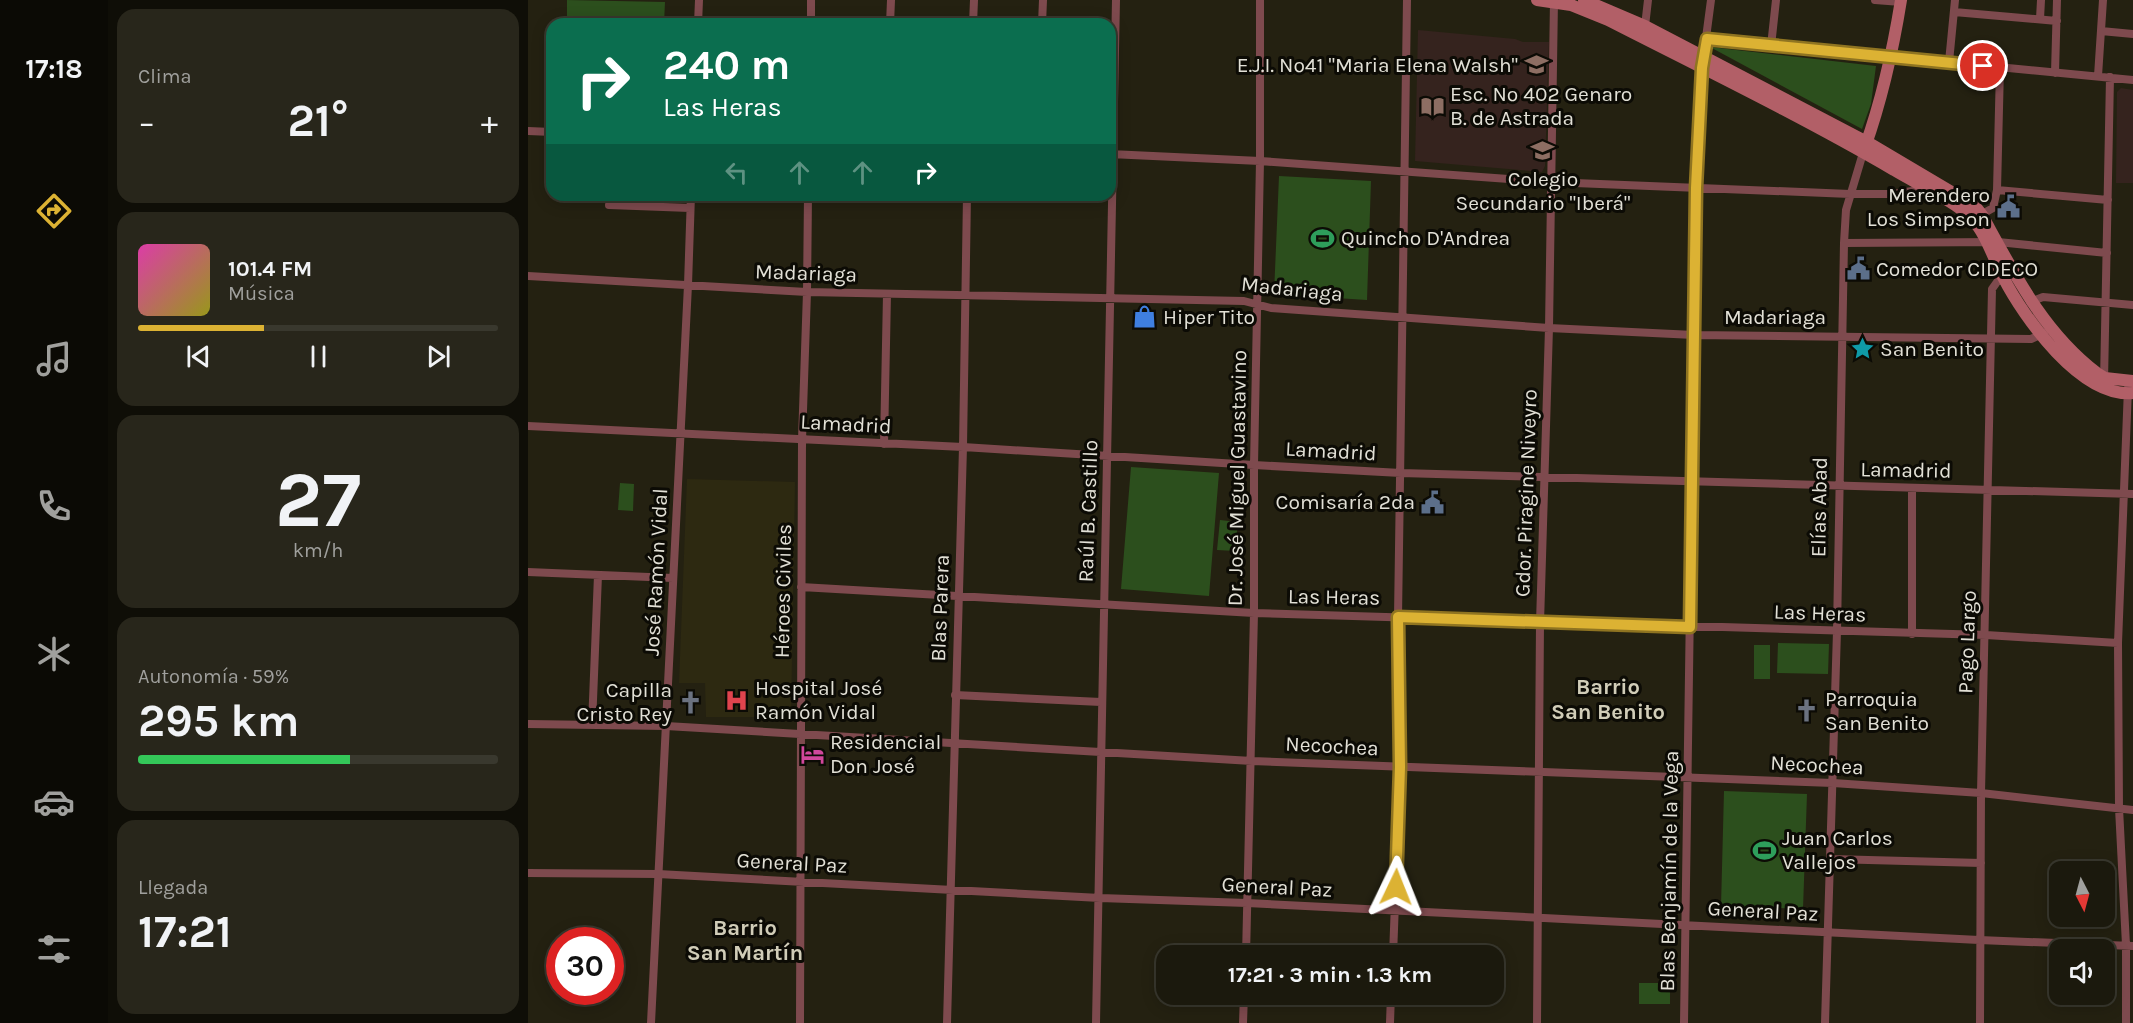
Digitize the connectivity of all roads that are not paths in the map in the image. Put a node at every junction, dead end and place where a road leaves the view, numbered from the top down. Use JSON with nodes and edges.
{"nodes":[{"id":1,"x":699,"y":0,"type":"edge"},
{"id":2,"x":811,"y":0,"type":"edge"},
{"id":3,"x":891,"y":0,"type":"edge"},
{"id":4,"x":974,"y":0,"type":"edge"},
{"id":5,"x":1043,"y":0,"type":"edge"},
{"id":6,"x":1116,"y":0,"type":"edge"},
{"id":7,"x":1260,"y":0,"type":"edge"},
{"id":8,"x":1407,"y":0,"type":"edge"},
{"id":9,"x":1537,"y":0,"type":"edge"},
{"id":10,"x":1587,"y":0,"type":"edge"},
{"id":11,"x":1648,"y":0,"type":"edge"},
{"id":12,"x":1711,"y":0,"type":"edge"},
{"id":13,"x":1776,"y":0,"type":"edge"},
{"id":14,"x":1875,"y":0,"type":"edge"},
{"id":15,"x":1956,"y":0,"type":"edge"},
{"id":16,"x":2042,"y":0,"type":"edge"},
{"id":17,"x":2057,"y":0,"type":"edge"},
{"id":18,"x":2103,"y":0,"type":"edge"},
{"id":19,"x":1554,"y":1,"type":"edge"},
{"id":20,"x":1901,"y":1,"type":"edge"},
{"id":21,"x":1954,"y":12,"type":"junction"},
{"id":22,"x":698,"y":18,"type":"edge"},
{"id":23,"x":811,"y":18,"type":"edge"},
{"id":24,"x":890,"y":18,"type":"edge"},
{"id":25,"x":973,"y":18,"type":"edge"},
{"id":26,"x":1042,"y":18,"type":"edge"},
{"id":27,"x":1115,"y":18,"type":"edge"},
{"id":28,"x":2040,"y":19,"type":"junction"},
{"id":29,"x":2057,"y":21,"type":"junction"},
{"id":30,"x":1646,"y":26,"type":"junction"},
{"id":31,"x":2101,"y":31,"type":"junction"},
{"id":32,"x":2133,"y":34,"type":"edge"},
{"id":33,"x":1707,"y":39,"type":"junction"},
{"id":34,"x":1771,"y":46,"type":"junction"},
{"id":35,"x":1892,"y":56,"type":"junction"},
{"id":36,"x":1703,"y":62,"type":"junction"},
{"id":37,"x":1949,"y":62,"type":"junction"},
{"id":38,"x":2000,"y":68,"type":"junction"},
{"id":39,"x":2055,"y":73,"type":"junction"},
{"id":40,"x":2098,"y":76,"type":"junction"},
{"id":41,"x":2110,"y":77,"type":"junction"},
{"id":42,"x":2133,"y":80,"type":"edge"},
{"id":43,"x":528,"y":131,"type":"edge"},
{"id":44,"x":546,"y":132,"type":"edge"},
{"id":45,"x":1865,"y":147,"type":"junction"},
{"id":46,"x":1116,"y":154,"type":"edge"},
{"id":47,"x":1260,"y":161,"type":"junction"},
{"id":48,"x":1404,"y":170,"type":"junction"},
{"id":49,"x":1550,"y":182,"type":"junction"},
{"id":50,"x":1696,"y":188,"type":"junction"},
{"id":51,"x":1926,"y":189,"type":"junction"},
{"id":52,"x":1997,"y":190,"type":"junction"},
{"id":53,"x":1850,"y":194,"type":"junction"},
{"id":54,"x":2108,"y":200,"type":"junction"},
{"id":55,"x":691,"y":201,"type":"edge"},
{"id":56,"x":808,"y":201,"type":"edge"},
{"id":57,"x":967,"y":201,"type":"edge"},
{"id":58,"x":1111,"y":201,"type":"edge"},
{"id":59,"x":609,"y":205,"type":"dead end"},
{"id":60,"x":690,"y":208,"type":"junction"},
{"id":61,"x":1978,"y":217,"type":"junction"},
{"id":62,"x":1844,"y":243,"type":"junction"},
{"id":63,"x":1992,"y":243,"type":"junction"},
{"id":64,"x":2107,"y":253,"type":"junction"},
{"id":65,"x":528,"y":276,"type":"edge"},
{"id":66,"x":2008,"y":276,"type":"junction"},
{"id":67,"x":688,"y":285,"type":"junction"},
{"id":68,"x":807,"y":292,"type":"junction"},
{"id":69,"x":887,"y":294,"type":"junction"},
{"id":70,"x":965,"y":295,"type":"junction"},
{"id":71,"x":1111,"y":297,"type":"junction"},
{"id":72,"x":2030,"y":302,"type":"junction"},
{"id":73,"x":2106,"y":302,"type":"junction"},
{"id":74,"x":1258,"y":304,"type":"junction"},
{"id":75,"x":2133,"y":305,"type":"edge"},
{"id":76,"x":1403,"y":317,"type":"junction"},
{"id":77,"x":1549,"y":328,"type":"junction"},
{"id":78,"x":2045,"y":332,"type":"junction"},
{"id":79,"x":1694,"y":335,"type":"junction"},
{"id":80,"x":1842,"y":336,"type":"junction"},
{"id":81,"x":1992,"y":339,"type":"junction"},
{"id":82,"x":2104,"y":383,"type":"junction"},
{"id":83,"x":2131,"y":387,"type":"edge"},
{"id":84,"x":528,"y":426,"type":"edge"},
{"id":85,"x":681,"y":432,"type":"junction"},
{"id":86,"x":802,"y":440,"type":"junction"},
{"id":87,"x":884,"y":444,"type":"junction"},
{"id":88,"x":963,"y":447,"type":"junction"},
{"id":89,"x":1108,"y":455,"type":"junction"},
{"id":90,"x":1254,"y":465,"type":"junction"},
{"id":91,"x":1401,"y":473,"type":"junction"},
{"id":92,"x":1544,"y":477,"type":"junction"},
{"id":93,"x":1691,"y":483,"type":"junction"},
{"id":94,"x":1839,"y":486,"type":"junction"},
{"id":95,"x":1912,"y":488,"type":"junction"},
{"id":96,"x":1989,"y":490,"type":"junction"},
{"id":97,"x":2123,"y":494,"type":"junction"},
{"id":98,"x":2133,"y":494,"type":"edge"},
{"id":99,"x":528,"y":572,"type":"edge"},
{"id":100,"x":598,"y":575,"type":"junction"},
{"id":101,"x":673,"y":578,"type":"junction"},
{"id":102,"x":801,"y":587,"type":"junction"},
{"id":103,"x":958,"y":595,"type":"junction"},
{"id":104,"x":1103,"y":604,"type":"junction"},
{"id":105,"x":1254,"y":613,"type":"junction"},
{"id":106,"x":1398,"y":617,"type":"junction"},
{"id":107,"x":1540,"y":623,"type":"junction"},
{"id":108,"x":1690,"y":627,"type":"junction"},
{"id":109,"x":1837,"y":632,"type":"junction"},
{"id":110,"x":1912,"y":634,"type":"junction"},
{"id":111,"x":1986,"y":635,"type":"junction"},
{"id":112,"x":2118,"y":643,"type":"junction"},
{"id":113,"x":955,"y":695,"type":"junction"},
{"id":114,"x":1101,"y":702,"type":"junction"},
{"id":115,"x":528,"y":724,"type":"edge"},
{"id":116,"x":592,"y":725,"type":"junction"},
{"id":117,"x":666,"y":726,"type":"junction"},
{"id":118,"x":799,"y":735,"type":"junction"},
{"id":119,"x":953,"y":744,"type":"junction"},
{"id":120,"x":1100,"y":752,"type":"junction"},
{"id":121,"x":1252,"y":761,"type":"junction"},
{"id":122,"x":1400,"y":767,"type":"junction"},
{"id":123,"x":1539,"y":772,"type":"junction"},
{"id":124,"x":1688,"y":777,"type":"junction"},
{"id":125,"x":1833,"y":783,"type":"junction"},
{"id":126,"x":1981,"y":793,"type":"junction"},
{"id":127,"x":2119,"y":808,"type":"junction"},
{"id":128,"x":2133,"y":810,"type":"edge"},
{"id":129,"x":1831,"y":858,"type":"junction"},
{"id":130,"x":1981,"y":863,"type":"junction"},
{"id":131,"x":528,"y":873,"type":"edge"},
{"id":132,"x":658,"y":874,"type":"junction"},
{"id":133,"x":800,"y":881,"type":"junction"},
{"id":134,"x":951,"y":890,"type":"junction"},
{"id":135,"x":1100,"y":898,"type":"junction"},
{"id":136,"x":1248,"y":903,"type":"junction"},
{"id":137,"x":1395,"y":911,"type":"junction"},
{"id":138,"x":1538,"y":918,"type":"junction"},
{"id":139,"x":1685,"y":925,"type":"junction"},
{"id":140,"x":1828,"y":933,"type":"junction"},
{"id":141,"x":1979,"y":940,"type":"junction"},
{"id":142,"x":1246,"y":945,"type":"edge"},
{"id":143,"x":1393,"y":945,"type":"edge"},
{"id":144,"x":2130,"y":945,"type":"edge"},
{"id":145,"x":1244,"y":1005,"type":"edge"},
{"id":146,"x":1391,"y":1005,"type":"edge"},
{"id":147,"x":651,"y":1023,"type":"edge"},
{"id":148,"x":800,"y":1023,"type":"edge"},
{"id":149,"x":947,"y":1023,"type":"edge"},
{"id":150,"x":1096,"y":1023,"type":"edge"},
{"id":151,"x":1243,"y":1023,"type":"edge"},
{"id":152,"x":1390,"y":1023,"type":"edge"},
{"id":153,"x":1537,"y":1023,"type":"edge"},
{"id":154,"x":1684,"y":1023,"type":"edge"},
{"id":155,"x":1825,"y":1023,"type":"edge"},
{"id":156,"x":1980,"y":1023,"type":"edge"},
{"id":157,"x":2126,"y":1023,"type":"edge"}],
"edges":[{"from":1,"to":22,"type":"street"},
{"from":2,"to":23,"type":"street"},
{"from":3,"to":24,"type":"street"},
{"from":4,"to":25,"type":"street"},
{"from":5,"to":26,"type":"street"},
{"from":6,"to":27,"type":"street","name":"Raúl B. Castillo"},
{"from":7,"to":47,"type":"street","name":"Dr. José Miguel Guastavino"},
{"from":8,"to":48,"type":"street"},
{"from":9,"to":19,"type":"main road"},
{"from":10,"to":30,"type":"main road"},
{"from":11,"to":30,"type":"street"},
{"from":12,"to":33,"type":"street","name":"Blas Benjamín de la Vega"},
{"from":13,"to":34,"type":"street"},
{"from":14,"to":20,"type":"street"},
{"from":15,"to":21,"type":"street"},
{"from":16,"to":28,"type":"street"},
{"from":17,"to":29,"type":"street"},
{"from":18,"to":31,"type":"street"},
{"from":19,"to":36,"type":"main road"},
{"from":19,"to":49,"type":"street","name":"Gdor. Piragine Niveyro"},
{"from":20,"to":35,"type":"main road","name":"Elías Abad"},
{"from":21,"to":28,"type":"street"},
{"from":21,"to":37,"type":"street"},
{"from":28,"to":29,"type":"street"},
{"from":29,"to":39,"type":"street"},
{"from":30,"to":36,"type":"main road"},
{"from":31,"to":32,"type":"street"},
{"from":31,"to":40,"type":"street"},
{"from":33,"to":34,"type":"street"},
{"from":33,"to":36,"type":"street","name":"Blas Benjamín de la Vega"},
{"from":34,"to":35,"type":"street"},
{"from":35,"to":37,"type":"street"},
{"from":35,"to":45,"type":"main road","name":"Elías Abad"},
{"from":36,"to":45,"type":"main road"},
{"from":36,"to":50,"type":"street","name":"Blas Benjamín de la Vega"},
{"from":37,"to":38,"type":"street"},
{"from":38,"to":39,"type":"street"},
{"from":38,"to":52,"type":"street"},
{"from":39,"to":40,"type":"street"},
{"from":40,"to":41,"type":"street"},
{"from":41,"to":42,"type":"street"},
{"from":41,"to":54,"type":"street"},
{"from":43,"to":44,"type":"street"},
{"from":45,"to":51,"type":"main road"},
{"from":45,"to":53,"type":"street","name":"Elías Abad"},
{"from":45,"to":61,"type":"main road"},
{"from":46,"to":47,"type":"street"},
{"from":47,"to":48,"type":"street"},
{"from":47,"to":74,"type":"street","name":"Dr. José Miguel Guastavino"},
{"from":48,"to":49,"type":"street"},
{"from":48,"to":76,"type":"street"},
{"from":49,"to":50,"type":"street"},
{"from":49,"to":77,"type":"street","name":"Gdor. Piragine Niveyro"},
{"from":50,"to":53,"type":"street"},
{"from":50,"to":79,"type":"street","name":"Blas Benjamín de la Vega"},
{"from":51,"to":53,"type":"street"},
{"from":51,"to":61,"type":"main road"},
{"from":52,"to":54,"type":"street"},
{"from":52,"to":61,"type":"street"},
{"from":53,"to":62,"type":"street","name":"Elías Abad"},
{"from":54,"to":64,"type":"street"},
{"from":55,"to":60,"type":"street","name":"José Ramón Vidal"},
{"from":56,"to":68,"type":"street","name":"Héroes Civiles"},
{"from":57,"to":70,"type":"street","name":"Blas Parera"},
{"from":58,"to":71,"type":"street","name":"Raúl B. Castillo"},
{"from":59,"to":60,"type":"street"},
{"from":60,"to":67,"type":"street","name":"José Ramón Vidal"},
{"from":61,"to":63,"type":"main road"},
{"from":62,"to":63,"type":"street"},
{"from":62,"to":80,"type":"street","name":"Elías Abad"},
{"from":63,"to":64,"type":"street"},
{"from":63,"to":66,"type":"main road"},
{"from":64,"to":73,"type":"street"},
{"from":65,"to":67,"type":"street","name":"Madariaga"},
{"from":66,"to":72,"type":"main road"},
{"from":66,"to":78,"type":"main road"},
{"from":66,"to":81,"type":"street","name":"Pago Largo"},
{"from":67,"to":68,"type":"street","name":"Madariaga"},
{"from":67,"to":85,"type":"street","name":"José Ramón Vidal"},
{"from":68,"to":69,"type":"street","name":"Madariaga"},
{"from":68,"to":86,"type":"street","name":"Héroes Civiles"},
{"from":69,"to":70,"type":"street","name":"Madariaga"},
{"from":69,"to":87,"type":"street"},
{"from":70,"to":71,"type":"street","name":"Madariaga"},
{"from":70,"to":88,"type":"street","name":"Blas Parera"},
{"from":71,"to":74,"type":"street","name":"Madariaga"},
{"from":71,"to":89,"type":"street","name":"Raúl B. Castillo"},
{"from":72,"to":73,"type":"street"},
{"from":72,"to":78,"type":"main road"},
{"from":73,"to":75,"type":"street"},
{"from":73,"to":82,"type":"street"},
{"from":74,"to":76,"type":"street","name":"Madariaga"},
{"from":74,"to":90,"type":"street","name":"Dr. José Miguel Guastavino"},
{"from":76,"to":77,"type":"street","name":"Madariaga"},
{"from":76,"to":91,"type":"street"},
{"from":77,"to":79,"type":"street","name":"Madariaga"},
{"from":77,"to":92,"type":"street","name":"Gdor. Piragine Niveyro"},
{"from":78,"to":81,"type":"street","name":"Madariaga"},
{"from":78,"to":82,"type":"main road"},
{"from":79,"to":80,"type":"street","name":"Madariaga"},
{"from":79,"to":93,"type":"street","name":"Blas Benjamín de la Vega"},
{"from":80,"to":81,"type":"street","name":"Madariaga"},
{"from":80,"to":94,"type":"street","name":"Elías Abad"},
{"from":81,"to":96,"type":"street","name":"Pago Largo"},
{"from":82,"to":83,"type":"main road"},
{"from":83,"to":97,"type":"street"},
{"from":84,"to":85,"type":"street","name":"Lamadrid"},
{"from":85,"to":86,"type":"street","name":"Lamadrid"},
{"from":85,"to":101,"type":"street","name":"José Ramón Vidal"},
{"from":86,"to":87,"type":"street","name":"Lamadrid"},
{"from":86,"to":102,"type":"street","name":"Héroes Civiles"},
{"from":87,"to":88,"type":"street","name":"Lamadrid"},
{"from":88,"to":89,"type":"street","name":"Lamadrid"},
{"from":88,"to":103,"type":"street","name":"Blas Parera"},
{"from":89,"to":90,"type":"street","name":"Lamadrid"},
{"from":89,"to":104,"type":"street","name":"Raúl B. Castillo"},
{"from":90,"to":91,"type":"street","name":"Lamadrid"},
{"from":90,"to":105,"type":"street","name":"Dr. José Miguel Guastavino"},
{"from":91,"to":92,"type":"street","name":"Lamadrid"},
{"from":91,"to":106,"type":"street"},
{"from":92,"to":93,"type":"street","name":"Lamadrid"},
{"from":92,"to":107,"type":"street","name":"Gdor. Piragine Niveyro"},
{"from":93,"to":94,"type":"street","name":"Lamadrid"},
{"from":93,"to":108,"type":"street","name":"Blas Benjamín de la Vega"},
{"from":94,"to":95,"type":"street","name":"Lamadrid"},
{"from":94,"to":109,"type":"street","name":"Elías Abad"},
{"from":95,"to":96,"type":"street","name":"Lamadrid"},
{"from":95,"to":110,"type":"street"},
{"from":96,"to":97,"type":"street","name":"Lamadrid"},
{"from":96,"to":111,"type":"street","name":"Pago Largo"},
{"from":97,"to":98,"type":"street","name":"Lamadrid"},
{"from":97,"to":112,"type":"street"},
{"from":99,"to":100,"type":"street"},
{"from":100,"to":101,"type":"street"},
{"from":100,"to":116,"type":"street"},
{"from":101,"to":117,"type":"street","name":"José Ramón Vidal"},
{"from":102,"to":103,"type":"street","name":"Las Heras"},
{"from":102,"to":118,"type":"street","name":"Héroes Civiles"},
{"from":103,"to":104,"type":"street","name":"Las Heras"},
{"from":103,"to":113,"type":"street","name":"Blas Parera"},
{"from":104,"to":105,"type":"street","name":"Las Heras"},
{"from":104,"to":114,"type":"street","name":"Raúl B. Castillo"},
{"from":105,"to":106,"type":"street","name":"Las Heras"},
{"from":105,"to":121,"type":"street","name":"Dr. José Miguel Guastavino"},
{"from":106,"to":107,"type":"street","name":"Las Heras"},
{"from":106,"to":122,"type":"street"},
{"from":107,"to":108,"type":"street","name":"Las Heras"},
{"from":107,"to":123,"type":"street","name":"Gdor. Piragine Niveyro"},
{"from":108,"to":109,"type":"street","name":"Las Heras"},
{"from":108,"to":124,"type":"street","name":"Blas Benjamín de la Vega"},
{"from":109,"to":110,"type":"street","name":"Las Heras"},
{"from":109,"to":125,"type":"street","name":"Elías Abad"},
{"from":110,"to":111,"type":"street","name":"Las Heras"},
{"from":111,"to":112,"type":"street","name":"Las Heras"},
{"from":111,"to":126,"type":"street","name":"Pago Largo"},
{"from":112,"to":127,"type":"street"},
{"from":113,"to":114,"type":"street"},
{"from":113,"to":119,"type":"street","name":"Blas Parera"},
{"from":114,"to":120,"type":"street","name":"Raúl B. Castillo"},
{"from":115,"to":116,"type":"street","name":"Necochea"},
{"from":116,"to":117,"type":"street","name":"Necochea"},
{"from":117,"to":118,"type":"street","name":"Necochea"},
{"from":117,"to":132,"type":"street","name":"José Ramón Vidal"},
{"from":118,"to":119,"type":"street","name":"Necochea"},
{"from":118,"to":133,"type":"street","name":"Héroes Civiles"},
{"from":119,"to":120,"type":"street","name":"Necochea"},
{"from":119,"to":134,"type":"street","name":"Blas Parera"},
{"from":120,"to":121,"type":"street","name":"Necochea"},
{"from":120,"to":135,"type":"street","name":"Raúl B. Castillo"},
{"from":121,"to":122,"type":"street","name":"Necochea"},
{"from":121,"to":136,"type":"street","name":"Dr. José Miguel Guastavino"},
{"from":122,"to":123,"type":"street","name":"Necochea"},
{"from":122,"to":137,"type":"street"},
{"from":123,"to":124,"type":"street","name":"Necochea"},
{"from":123,"to":138,"type":"street","name":"Gdor. Piragine Niveyro"},
{"from":124,"to":125,"type":"street","name":"Necochea"},
{"from":124,"to":139,"type":"street","name":"Blas Benjamín de la Vega"},
{"from":125,"to":126,"type":"street","name":"Necochea"},
{"from":125,"to":129,"type":"street","name":"Elías Abad"},
{"from":126,"to":127,"type":"street","name":"Necochea"},
{"from":126,"to":130,"type":"street","name":"Pago Largo"},
{"from":127,"to":128,"type":"street","name":"Necochea"},
{"from":127,"to":144,"type":"street"},
{"from":129,"to":130,"type":"street"},
{"from":129,"to":140,"type":"street","name":"Elías Abad"},
{"from":130,"to":141,"type":"street","name":"Pago Largo"},
{"from":131,"to":132,"type":"street","name":"General Paz"},
{"from":132,"to":133,"type":"street","name":"General Paz"},
{"from":132,"to":147,"type":"street","name":"José Ramón Vidal"},
{"from":133,"to":134,"type":"street","name":"General Paz"},
{"from":133,"to":148,"type":"street","name":"Héroes Civiles"},
{"from":134,"to":135,"type":"street","name":"General Paz"},
{"from":134,"to":149,"type":"street","name":"Blas Parera"},
{"from":135,"to":136,"type":"street","name":"General Paz"},
{"from":135,"to":150,"type":"street","name":"Raúl B. Castillo"},
{"from":136,"to":137,"type":"street","name":"General Paz"},
{"from":136,"to":142,"type":"street","name":"Dr. José Miguel Guastavino"},
{"from":137,"to":138,"type":"street","name":"General Paz"},
{"from":137,"to":143,"type":"street"},
{"from":138,"to":139,"type":"street","name":"General Paz"},
{"from":138,"to":153,"type":"street","name":"Gdor. Piragine Niveyro"},
{"from":139,"to":140,"type":"street","name":"General Paz"},
{"from":139,"to":154,"type":"street","name":"Blas Benjamín de la Vega"},
{"from":140,"to":141,"type":"street","name":"General Paz"},
{"from":140,"to":155,"type":"street","name":"Elías Abad"},
{"from":141,"to":144,"type":"street","name":"General Paz"},
{"from":141,"to":156,"type":"street","name":"Pago Largo"},
{"from":144,"to":157,"type":"street"},
{"from":145,"to":151,"type":"street"},
{"from":146,"to":152,"type":"street"}]}
